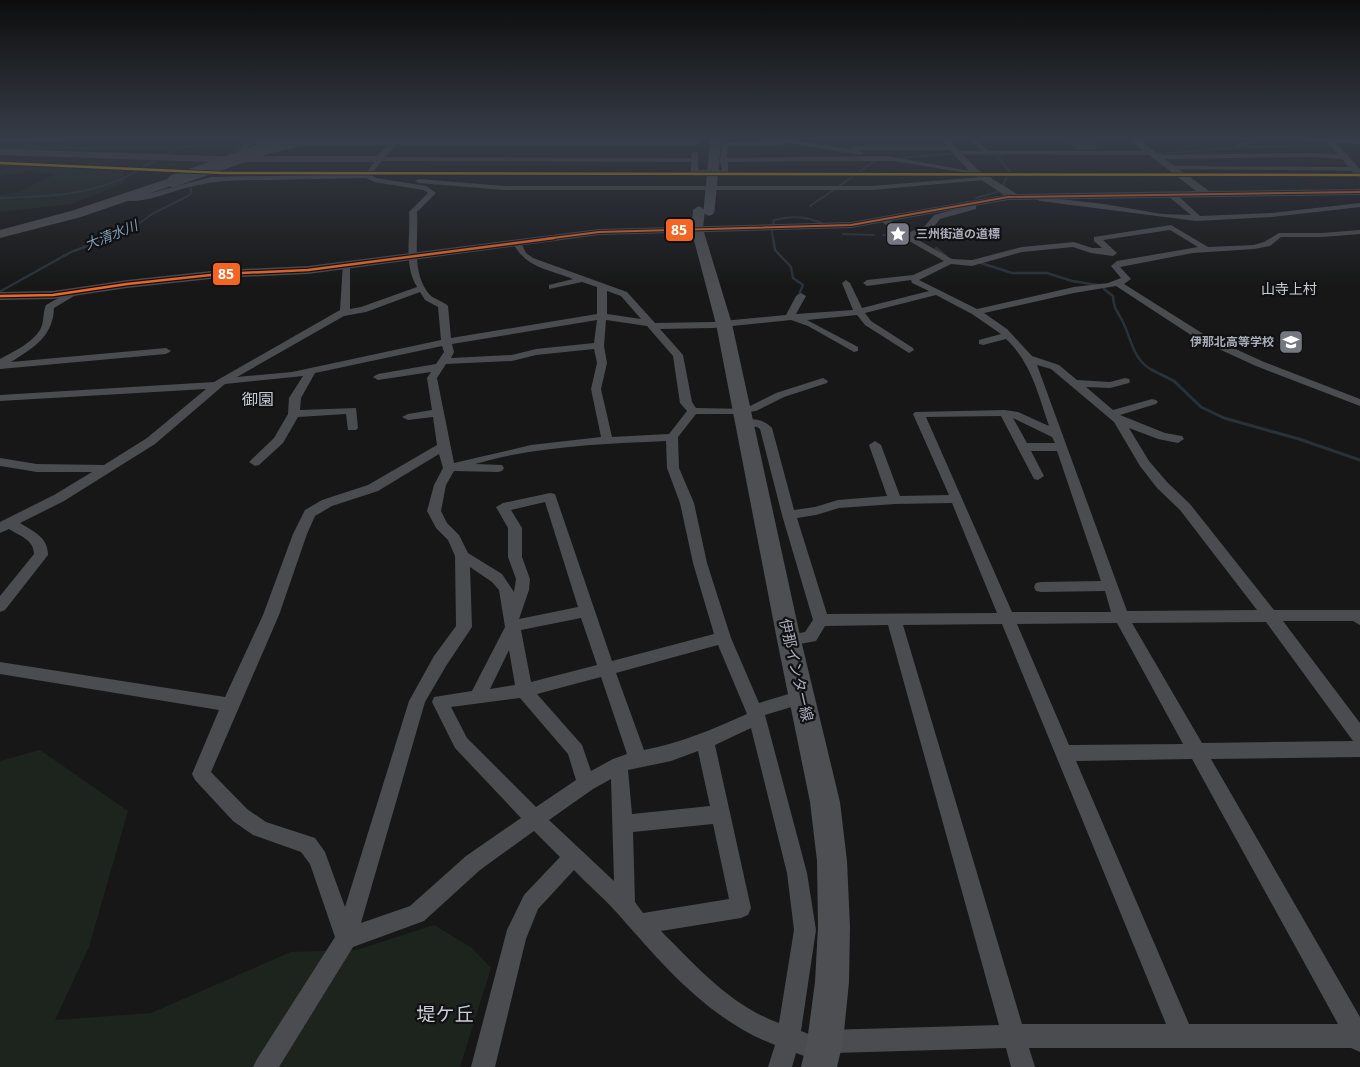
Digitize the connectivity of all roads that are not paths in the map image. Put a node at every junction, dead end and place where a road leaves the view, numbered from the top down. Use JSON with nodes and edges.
{"nodes":[{"id":1,"x":153,"y":188,"type":"edge"},
{"id":2,"x":176,"y":188,"type":"edge"},
{"id":3,"x":422,"y":188,"type":"edge"},
{"id":4,"x":501,"y":188,"type":"edge"},
{"id":5,"x":705,"y":188,"type":"edge"},
{"id":6,"x":710,"y":188,"type":"edge"},
{"id":7,"x":875,"y":188,"type":"edge"},
{"id":8,"x":998,"y":188,"type":"edge"},
{"id":9,"x":1198,"y":188,"type":"edge"},
{"id":10,"x":1337,"y":188,"type":"edge"},
{"id":11,"x":164,"y":191,"type":"junction"},
{"id":12,"x":1345,"y":192,"type":"junction"},
{"id":13,"x":1360,"y":192,"type":"edge"},
{"id":14,"x":1171,"y":194,"type":"junction"},
{"id":15,"x":1206,"y":194,"type":"junction"},
{"id":16,"x":155,"y":196,"type":"dead end"},
{"id":17,"x":1034,"y":196,"type":"junction"},
{"id":18,"x":1015,"y":197,"type":"junction"},
{"id":19,"x":123,"y":198,"type":"junction"},
{"id":20,"x":1360,"y":199,"type":"edge"},
{"id":21,"x":967,"y":203,"type":"junction"},
{"id":22,"x":1360,"y":205,"type":"edge"},
{"id":23,"x":704,"y":210,"type":"junction"},
{"id":24,"x":1198,"y":218,"type":"junction"},
{"id":25,"x":884,"y":220,"type":"junction"},
{"id":26,"x":1171,"y":227,"type":"junction"},
{"id":27,"x":702,"y":229,"type":"junction"},
{"id":28,"x":1360,"y":232,"type":"edge"},
{"id":29,"x":0,"y":234,"type":"edge"},
{"id":30,"x":907,"y":236,"type":"junction"},
{"id":31,"x":517,"y":243,"type":"junction"},
{"id":32,"x":1206,"y":249,"type":"junction"},
{"id":33,"x":1110,"y":251,"type":"junction"},
{"id":34,"x":414,"y":256,"type":"junction"},
{"id":35,"x":950,"y":261,"type":"junction"},
{"id":36,"x":1125,"y":262,"type":"junction"},
{"id":37,"x":346,"y":265,"type":"junction"},
{"id":38,"x":915,"y":277,"type":"junction"},
{"id":39,"x":582,"y":279,"type":"junction"},
{"id":40,"x":846,"y":283,"type":"dead end"},
{"id":41,"x":867,"y":283,"type":"dead end"},
{"id":42,"x":1119,"y":284,"type":"junction"},
{"id":43,"x":602,"y":286,"type":"junction"},
{"id":44,"x":552,"y":287,"type":"dead end"},
{"id":45,"x":421,"y":289,"type":"junction"},
{"id":46,"x":76,"y":291,"type":"junction"},
{"id":47,"x":936,"y":292,"type":"junction"},
{"id":48,"x":0,"y":296,"type":"edge"},
{"id":49,"x":801,"y":296,"type":"dead end"},
{"id":50,"x":859,"y":312,"type":"junction"},
{"id":51,"x":975,"y":312,"type":"junction"},
{"id":52,"x":342,"y":313,"type":"junction"},
{"id":53,"x":602,"y":316,"type":"junction"},
{"id":54,"x":790,"y":317,"type":"junction"},
{"id":55,"x":651,"y":324,"type":"junction"},
{"id":56,"x":724,"y":324,"type":"junction"},
{"id":57,"x":1007,"y":335,"type":"junction"},
{"id":58,"x":446,"y":342,"type":"junction"},
{"id":59,"x":983,"y":342,"type":"dead end"},
{"id":60,"x":599,"y":346,"type":"junction"},
{"id":61,"x":854,"y":349,"type":"dead end"},
{"id":62,"x":909,"y":350,"type":"dead end"},
{"id":63,"x":166,"y":351,"type":"dead end"},
{"id":64,"x":1028,"y":358,"type":"junction"},
{"id":65,"x":441,"y":364,"type":"junction"},
{"id":66,"x":0,"y":365,"type":"edge"},
{"id":67,"x":311,"y":371,"type":"junction"},
{"id":68,"x":378,"y":377,"type":"dead end"},
{"id":69,"x":823,"y":381,"type":"dead end"},
{"id":70,"x":1125,"y":381,"type":"dead end"},
{"id":71,"x":219,"y":383,"type":"junction"},
{"id":72,"x":1075,"y":383,"type":"junction"},
{"id":73,"x":1360,"y":394,"type":"edge"},
{"id":74,"x":1346,"y":397,"type":"junction"},
{"id":75,"x":0,"y":398,"type":"edge"},
{"id":76,"x":1152,"y":402,"type":"dead end"},
{"id":77,"x":1360,"y":403,"type":"edge"},
{"id":78,"x":693,"y":411,"type":"junction"},
{"id":79,"x":438,"y":413,"type":"junction"},
{"id":80,"x":1005,"y":413,"type":"junction"},
{"id":81,"x":294,"y":414,"type":"junction"},
{"id":82,"x":747,"y":415,"type":"junction"},
{"id":83,"x":408,"y":417,"type":"dead end"},
{"id":84,"x":1115,"y":417,"type":"junction"},
{"id":85,"x":352,"y":428,"type":"dead end"},
{"id":86,"x":672,"y":437,"type":"junction"},
{"id":87,"x":607,"y":439,"type":"junction"},
{"id":88,"x":1178,"y":439,"type":"dead end"},
{"id":89,"x":1060,"y":441,"type":"junction"},
{"id":90,"x":875,"y":445,"type":"dead end"},
{"id":91,"x":443,"y":446,"type":"junction"},
{"id":92,"x":1023,"y":447,"type":"junction"},
{"id":93,"x":0,"y":462,"type":"edge"},
{"id":94,"x":255,"y":462,"type":"dead end"},
{"id":95,"x":106,"y":467,"type":"junction"},
{"id":96,"x":449,"y":468,"type":"junction"},
{"id":97,"x":498,"y":468,"type":"dead end"},
{"id":98,"x":1038,"y":476,"type":"dead end"},
{"id":99,"x":957,"y":499,"type":"junction"},
{"id":100,"x":894,"y":500,"type":"junction"},
{"id":101,"x":789,"y":515,"type":"junction"},
{"id":102,"x":4,"y":525,"type":"edge"},
{"id":103,"x":462,"y":556,"type":"junction"},
{"id":104,"x":1041,"y":586,"type":"dead end"},
{"id":105,"x":1109,"y":586,"type":"junction"},
{"id":106,"x":0,"y":606,"type":"edge"},
{"id":107,"x":586,"y":611,"type":"junction"},
{"id":108,"x":1270,"y":616,"type":"junction"},
{"id":109,"x":1121,"y":617,"type":"junction"},
{"id":110,"x":1005,"y":618,"type":"junction"},
{"id":111,"x":1360,"y":619,"type":"edge"},
{"id":112,"x":822,"y":620,"type":"junction"},
{"id":113,"x":894,"y":620,"type":"junction"},
{"id":114,"x":513,"y":622,"type":"junction"},
{"id":115,"x":723,"y":638,"type":"junction"},
{"id":116,"x":789,"y":640,"type":"junction"},
{"id":117,"x":0,"y":668,"type":"edge"},
{"id":118,"x":607,"y":669,"type":"junction"},
{"id":119,"x":524,"y":691,"type":"junction"},
{"id":120,"x":478,"y":696,"type":"junction"},
{"id":121,"x":802,"y":697,"type":"junction"},
{"id":122,"x":417,"y":702,"type":"junction"},
{"id":123,"x":440,"y":702,"type":"junction"},
{"id":124,"x":230,"y":704,"type":"junction"},
{"id":125,"x":756,"y":714,"type":"junction"},
{"id":126,"x":1360,"y":737,"type":"edge"},
{"id":127,"x":706,"y":741,"type":"junction"},
{"id":128,"x":1360,"y":749,"type":"edge"},
{"id":129,"x":1196,"y":750,"type":"junction"},
{"id":130,"x":1064,"y":753,"type":"junction"},
{"id":131,"x":628,"y":762,"type":"junction"},
{"id":132,"x":586,"y":783,"type":"junction"},
{"id":133,"x":721,"y":814,"type":"junction"},
{"id":134,"x":534,"y":818,"type":"junction"},
{"id":135,"x":623,"y":824,"type":"junction"},
{"id":136,"x":574,"y":856,"type":"junction"},
{"id":137,"x":625,"y":906,"type":"junction"},
{"id":138,"x":639,"y":924,"type":"junction"},
{"id":139,"x":346,"y":939,"type":"junction"},
{"id":140,"x":1014,"y":1036,"type":"junction"},
{"id":141,"x":1182,"y":1036,"type":"junction"},
{"id":142,"x":1359,"y":1038,"type":"edge"},
{"id":143,"x":788,"y":1039,"type":"junction"},
{"id":144,"x":822,"y":1053,"type":"edge"},
{"id":145,"x":265,"y":1067,"type":"edge"},
{"id":146,"x":483,"y":1067,"type":"edge"},
{"id":147,"x":780,"y":1067,"type":"edge"},
{"id":148,"x":1023,"y":1067,"type":"edge"}],
"edges":[{"from":1,"to":19,"type":"highway","bridge":true},
{"from":2,"to":11,"type":"street"},
{"from":3,"to":34,"type":"street"},
{"from":4,"to":7,"type":"street"},
{"from":5,"to":23,"type":"main road","name":"伊那インター線"},
{"from":6,"to":23,"type":"main road","name":"伊那インター線","bridge":true},
{"from":8,"to":18,"type":"main road"},
{"from":9,"to":15,"type":"main road"},
{"from":10,"to":12,"type":"main road"},
{"from":11,"to":16,"type":"street"},
{"from":11,"to":19,"type":"street"},
{"from":12,"to":13,"type":"main road"},
{"from":12,"to":15,"type":"main road"},
{"from":12,"to":20,"type":"street"},
{"from":14,"to":15,"type":"main road"},
{"from":14,"to":17,"type":"main road"},
{"from":14,"to":24,"type":"street"},
{"from":17,"to":18,"type":"main road"},
{"from":17,"to":24,"type":"street"},
{"from":18,"to":21,"type":"main road"},
{"from":19,"to":29,"type":"highway"},
{"from":21,"to":25,"type":"main road"},
{"from":21,"to":30,"type":"street"},
{"from":22,"to":24,"type":"street"},
{"from":23,"to":27,"type":"main road","name":"伊那インター線"},
{"from":24,"to":26,"type":"street"},
{"from":25,"to":27,"type":"main road"},
{"from":25,"to":30,"type":"street"},
{"from":26,"to":32,"type":"street"},
{"from":26,"to":33,"type":"street"},
{"from":27,"to":31,"type":"main road"},
{"from":27,"to":56,"type":"main road","name":"伊那インター線"},
{"from":28,"to":32,"type":"street"},
{"from":30,"to":35,"type":"street"},
{"from":31,"to":34,"type":"main road"},
{"from":31,"to":39,"type":"street"},
{"from":32,"to":36,"type":"street"},
{"from":33,"to":35,"type":"street"},
{"from":33,"to":36,"type":"street"},
{"from":34,"to":37,"type":"main road"},
{"from":34,"to":45,"type":"street"},
{"from":35,"to":38,"type":"street"},
{"from":36,"to":42,"type":"street"},
{"from":37,"to":46,"type":"main road"},
{"from":37,"to":52,"type":"street"},
{"from":38,"to":41,"type":"street"},
{"from":38,"to":47,"type":"street"},
{"from":39,"to":43,"type":"street"},
{"from":39,"to":44,"type":"street"},
{"from":40,"to":50,"type":"street"},
{"from":42,"to":51,"type":"street"},
{"from":42,"to":74,"type":"street"},
{"from":43,"to":53,"type":"street"},
{"from":43,"to":55,"type":"street"},
{"from":45,"to":52,"type":"street"},
{"from":45,"to":58,"type":"street"},
{"from":46,"to":48,"type":"main road"},
{"from":46,"to":66,"type":"street"},
{"from":47,"to":50,"type":"street"},
{"from":47,"to":51,"type":"street"},
{"from":49,"to":54,"type":"street"},
{"from":50,"to":54,"type":"street"},
{"from":50,"to":62,"type":"street"},
{"from":51,"to":57,"type":"street"},
{"from":52,"to":71,"type":"street"},
{"from":53,"to":55,"type":"street"},
{"from":53,"to":58,"type":"street"},
{"from":53,"to":60,"type":"street"},
{"from":54,"to":56,"type":"street"},
{"from":54,"to":61,"type":"street"},
{"from":55,"to":56,"type":"street"},
{"from":55,"to":78,"type":"street"},
{"from":56,"to":82,"type":"main road","name":"伊那インター線"},
{"from":57,"to":59,"type":"street"},
{"from":57,"to":64,"type":"street"},
{"from":58,"to":65,"type":"street"},
{"from":58,"to":67,"type":"street"},
{"from":60,"to":65,"type":"street"},
{"from":60,"to":87,"type":"street"},
{"from":63,"to":66,"type":"street"},
{"from":64,"to":72,"type":"street"},
{"from":64,"to":89,"type":"street"},
{"from":65,"to":68,"type":"street"},
{"from":65,"to":79,"type":"street"},
{"from":67,"to":71,"type":"street"},
{"from":67,"to":81,"type":"street"},
{"from":69,"to":82,"type":"street"},
{"from":70,"to":72,"type":"street"},
{"from":71,"to":75,"type":"street"},
{"from":71,"to":95,"type":"street"},
{"from":72,"to":84,"type":"street"},
{"from":73,"to":74,"type":"street"},
{"from":74,"to":77,"type":"street"},
{"from":76,"to":84,"type":"street"},
{"from":78,"to":82,"type":"street"},
{"from":78,"to":86,"type":"street"},
{"from":79,"to":83,"type":"street"},
{"from":79,"to":91,"type":"street"},
{"from":80,"to":89,"type":"street"},
{"from":80,"to":92,"type":"street"},
{"from":80,"to":99,"type":"street"},
{"from":81,"to":85,"type":"street"},
{"from":81,"to":94,"type":"street"},
{"from":82,"to":101,"type":"street"},
{"from":82,"to":116,"type":"main road","name":"伊那インター線"},
{"from":84,"to":88,"type":"street"},
{"from":84,"to":108,"type":"street"},
{"from":86,"to":87,"type":"street"},
{"from":86,"to":115,"type":"street"},
{"from":87,"to":96,"type":"street"},
{"from":89,"to":92,"type":"street"},
{"from":89,"to":105,"type":"street"},
{"from":90,"to":100,"type":"street"},
{"from":91,"to":96,"type":"street"},
{"from":91,"to":124,"type":"street"},
{"from":92,"to":98,"type":"street"},
{"from":93,"to":95,"type":"street"},
{"from":95,"to":102,"type":"street"},
{"from":96,"to":97,"type":"street"},
{"from":96,"to":103,"type":"street"},
{"from":99,"to":100,"type":"street"},
{"from":99,"to":110,"type":"street"},
{"from":100,"to":101,"type":"street"},
{"from":101,"to":112,"type":"street"},
{"from":102,"to":106,"type":"street"},
{"from":103,"to":114,"type":"street"},
{"from":103,"to":122,"type":"street"},
{"from":104,"to":105,"type":"street"},
{"from":105,"to":109,"type":"street"},
{"from":107,"to":114,"type":"street"},
{"from":107,"to":114,"type":"street"},
{"from":107,"to":118,"type":"street"},
{"from":108,"to":109,"type":"street"},
{"from":108,"to":111,"type":"street"},
{"from":108,"to":126,"type":"street"},
{"from":109,"to":110,"type":"street"},
{"from":109,"to":129,"type":"street"},
{"from":110,"to":113,"type":"street"},
{"from":110,"to":130,"type":"street"},
{"from":112,"to":113,"type":"street"},
{"from":112,"to":116,"type":"street"},
{"from":113,"to":140,"type":"street"},
{"from":114,"to":119,"type":"street"},
{"from":114,"to":120,"type":"street"},
{"from":115,"to":118,"type":"street"},
{"from":115,"to":125,"type":"street"},
{"from":116,"to":121,"type":"main road","name":"伊那インター線"},
{"from":117,"to":124,"type":"street"},
{"from":118,"to":119,"type":"street"},
{"from":118,"to":131,"type":"street"},
{"from":119,"to":120,"type":"street"},
{"from":119,"to":132,"type":"street"},
{"from":120,"to":123,"type":"street"},
{"from":121,"to":125,"type":"street"},
{"from":121,"to":144,"type":"main road","name":"伊那インター線"},
{"from":122,"to":123,"type":"street"},
{"from":122,"to":139,"type":"street"},
{"from":123,"to":134,"type":"street"},
{"from":124,"to":139,"type":"street"},
{"from":125,"to":127,"type":"street"},
{"from":125,"to":143,"type":"street"},
{"from":127,"to":131,"type":"street"},
{"from":127,"to":133,"type":"street"},
{"from":128,"to":129,"type":"street"},
{"from":129,"to":130,"type":"street"},
{"from":129,"to":142,"type":"street"},
{"from":130,"to":141,"type":"street"},
{"from":131,"to":132,"type":"street"},
{"from":131,"to":135,"type":"street"},
{"from":132,"to":134,"type":"street"},
{"from":133,"to":135,"type":"street"},
{"from":133,"to":138,"type":"street"},
{"from":134,"to":136,"type":"street"},
{"from":134,"to":139,"type":"street"},
{"from":135,"to":137,"type":"street"},
{"from":136,"to":137,"type":"street"},
{"from":136,"to":146,"type":"street"},
{"from":137,"to":138,"type":"street"},
{"from":138,"to":143,"type":"street"},
{"from":139,"to":145,"type":"street"},
{"from":140,"to":141,"type":"street"},
{"from":140,"to":144,"type":"street"},
{"from":140,"to":148,"type":"street"},
{"from":141,"to":142,"type":"street"},
{"from":143,"to":144,"type":"street"},
{"from":143,"to":147,"type":"street"}]}
